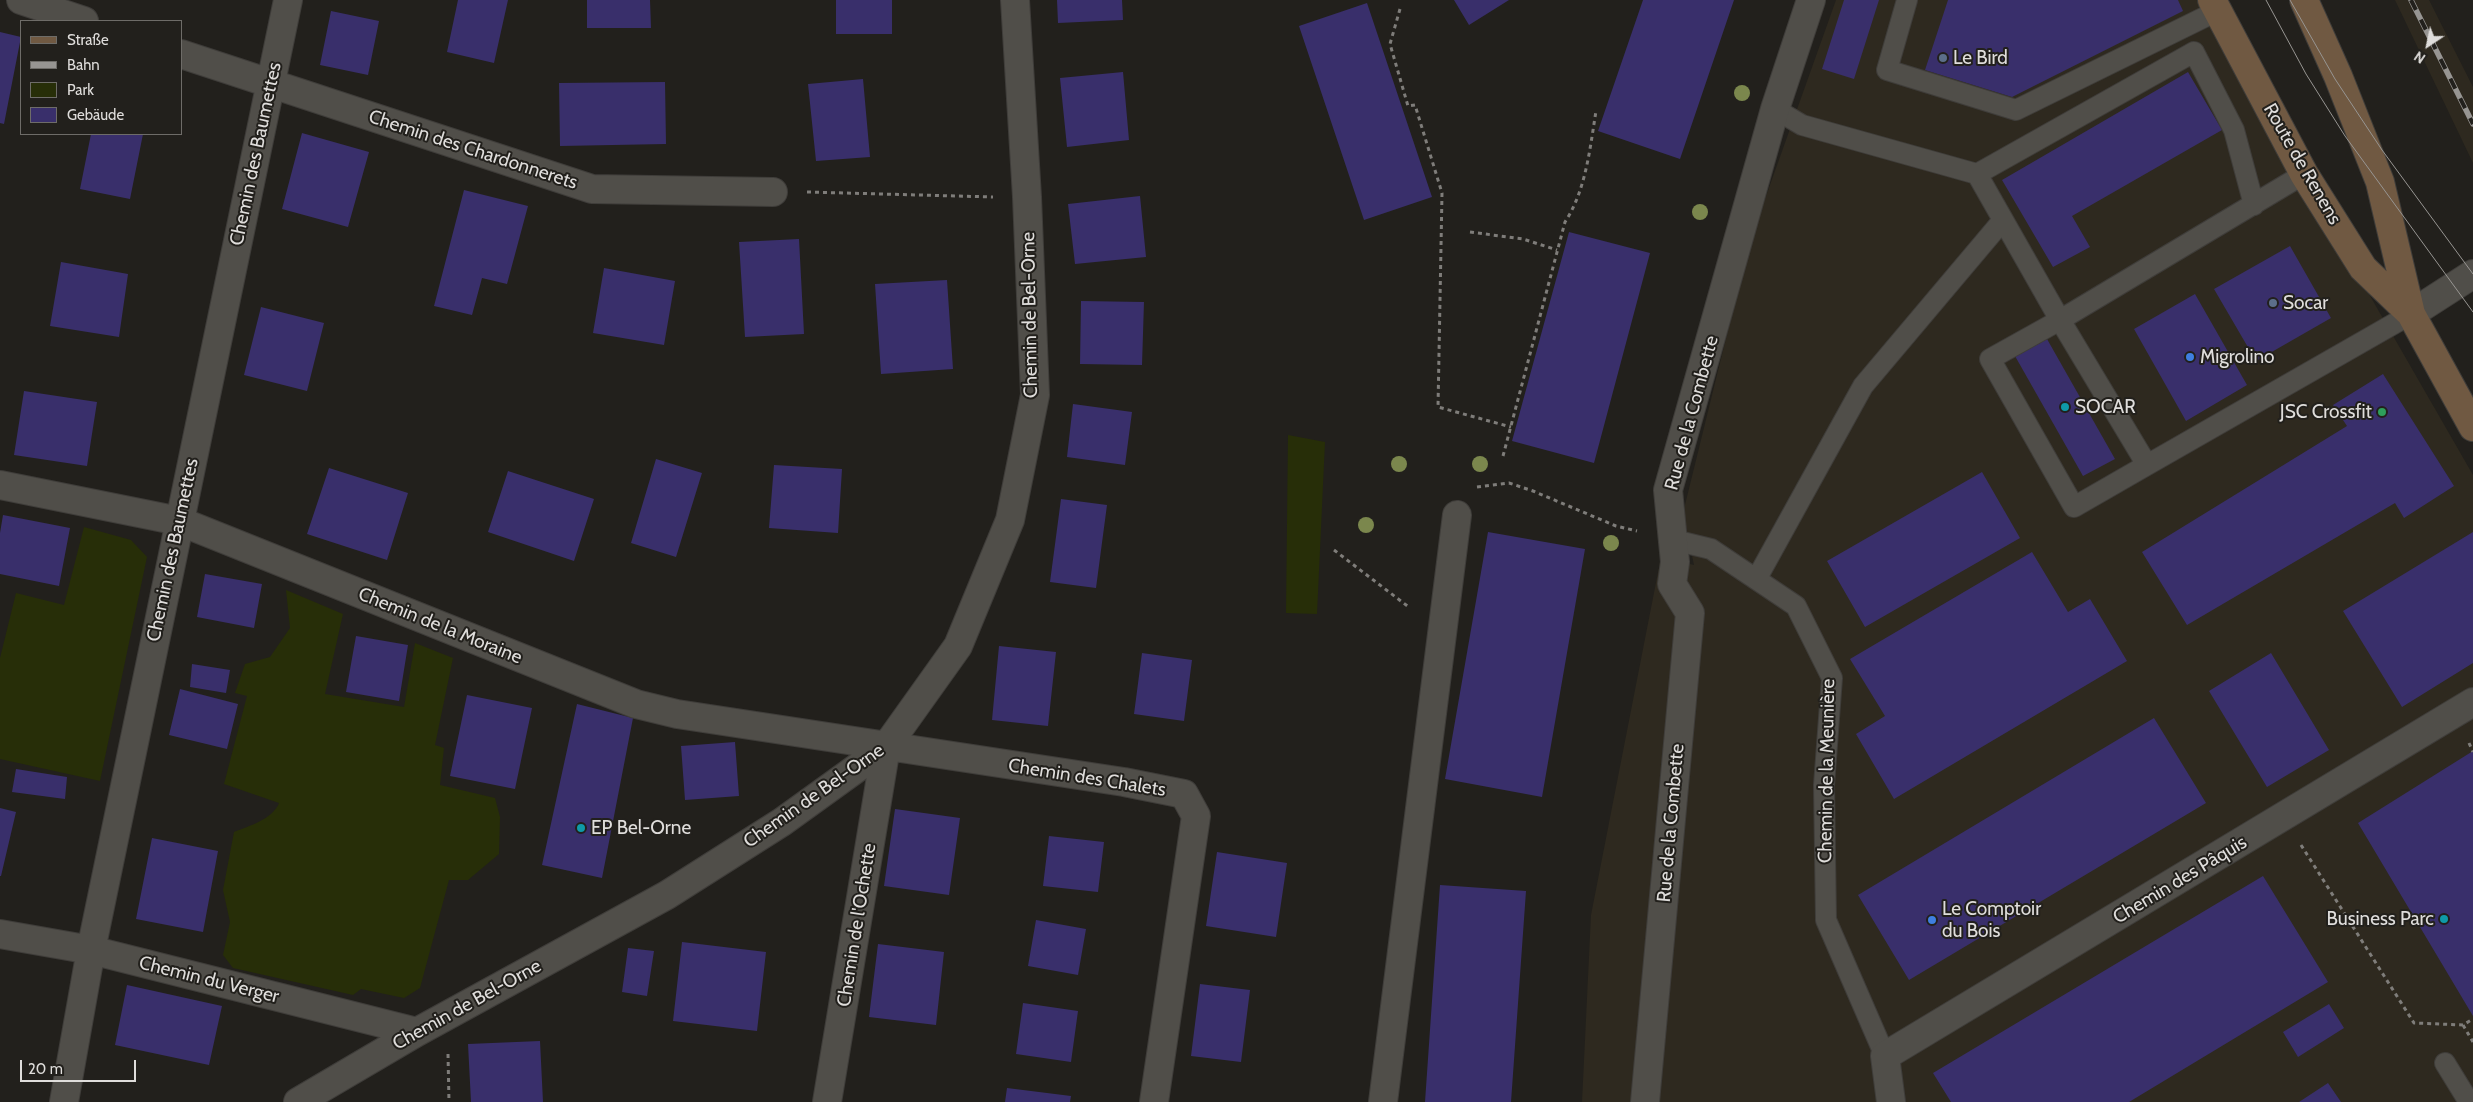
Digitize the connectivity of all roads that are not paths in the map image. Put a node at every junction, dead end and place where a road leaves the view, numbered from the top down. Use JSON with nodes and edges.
{"nodes":[{"id":1,"x":20,"y":0,"type":"edge"},
{"id":2,"x":288,"y":0,"type":"edge"},
{"id":3,"x":1015,"y":0,"type":"edge"},
{"id":4,"x":1811,"y":0,"type":"edge"},
{"id":5,"x":1907,"y":0,"type":"edge"},
{"id":6,"x":2304,"y":0,"type":"edge"},
{"id":7,"x":2214,"y":5,"type":"edge"},
{"id":8,"x":81,"y":20,"type":"edge"},
{"id":9,"x":182,"y":54,"type":"edge"},
{"id":10,"x":271,"y":84,"type":"junction"},
{"id":11,"x":1775,"y":109,"type":"junction"},
{"id":12,"x":1977,"y":174,"type":"junction"},
{"id":13,"x":2304,"y":174,"type":"junction"},
{"id":14,"x":773,"y":192,"type":"dead end"},
{"id":15,"x":2254,"y":205,"type":"junction"},
{"id":16,"x":2003,"y":220,"type":"junction"},
{"id":17,"x":2473,"y":274,"type":"edge"},
{"id":18,"x":2412,"y":314,"type":"junction"},
{"id":19,"x":2060,"y":320,"type":"junction"},
{"id":20,"x":2473,"y":427,"type":"edge"},
{"id":21,"x":2147,"y":466,"type":"junction"},
{"id":22,"x":0,"y":485,"type":"edge"},
{"id":23,"x":1457,"y":515,"type":"road end"},
{"id":24,"x":179,"y":521,"type":"junction"},
{"id":25,"x":1674,"y":540,"type":"junction"},
{"id":26,"x":1756,"y":578,"type":"junction"},
{"id":27,"x":2473,"y":702,"type":"edge"},
{"id":28,"x":886,"y":747,"type":"junction"},
{"id":29,"x":0,"y":934,"type":"edge"},
{"id":30,"x":91,"y":950,"type":"junction"},
{"id":31,"x":417,"y":1032,"type":"junction"},
{"id":32,"x":1885,"y":1056,"type":"junction"},
{"id":33,"x":2444,"y":1063,"type":"dead end"},
{"id":34,"x":64,"y":1102,"type":"edge"},
{"id":35,"x":298,"y":1102,"type":"edge"},
{"id":36,"x":827,"y":1102,"type":"edge"},
{"id":37,"x":1154,"y":1102,"type":"edge"},
{"id":38,"x":1383,"y":1102,"type":"edge"},
{"id":39,"x":1645,"y":1102,"type":"edge"},
{"id":40,"x":1892,"y":1102,"type":"edge"},
{"id":41,"x":2469,"y":1102,"type":"edge"}],
"edges":[{"from":1,"to":8,"type":"street"},
{"from":2,"to":10,"type":"street","name":"Chemin des Baumettes"},
{"from":3,"to":28,"type":"street","name":"Chemin de Bel-Orne"},
{"from":4,"to":11,"type":"street","name":"Rue de la Combette"},
{"from":5,"to":7,"type":"lane"},
{"from":6,"to":18,"type":"main road","name":"Route de Renens"},
{"from":7,"to":13,"type":"main road","name":"Route de Renens"},
{"from":9,"to":10,"type":"street","name":"Chemin des Chardonnerets"},
{"from":10,"to":14,"type":"street","name":"Chemin des Chardonnerets"},
{"from":10,"to":24,"type":"street","name":"Chemin des Baumettes"},
{"from":11,"to":12,"type":"lane"},
{"from":11,"to":25,"type":"street","name":"Rue de la Combette"},
{"from":12,"to":15,"type":"lane"},
{"from":12,"to":16,"type":"lane"},
{"from":13,"to":15,"type":"lane"},
{"from":13,"to":18,"type":"main road","name":"Route de Renens"},
{"from":15,"to":19,"type":"lane"},
{"from":16,"to":19,"type":"lane"},
{"from":16,"to":26,"type":"lane"},
{"from":17,"to":18,"type":"street"},
{"from":18,"to":20,"type":"main road","name":"Route de Renens"},
{"from":18,"to":21,"type":"lane"},
{"from":19,"to":21,"type":"lane"},
{"from":19,"to":21,"type":"lane"},
{"from":22,"to":24,"type":"street","name":"Chemin de la Moraine"},
{"from":23,"to":38,"type":"street"},
{"from":24,"to":28,"type":"street","name":"Chemin de la Moraine"},
{"from":24,"to":30,"type":"street","name":"Chemin des Baumettes"},
{"from":25,"to":26,"type":"lane","name":"Chemin de la Meunière"},
{"from":25,"to":39,"type":"street","name":"Rue de la Combette"},
{"from":26,"to":32,"type":"lane","name":"Chemin de la Meunière"},
{"from":27,"to":32,"type":"street","name":"Chemin des Pâquis"},
{"from":28,"to":31,"type":"street","name":"Chemin de Bel-Orne"},
{"from":28,"to":36,"type":"street","name":"Chemin de l'Ochette"},
{"from":28,"to":37,"type":"street","name":"Chemin des Chalets"},
{"from":29,"to":30,"type":"street","name":"Chemin du Verger"},
{"from":30,"to":31,"type":"street","name":"Chemin du Verger"},
{"from":30,"to":34,"type":"street","name":"Chemin des Baumettes"},
{"from":31,"to":35,"type":"street","name":"Chemin de Bel-Orne"},
{"from":32,"to":40,"type":"street","name":"Chemin de la Meunière"},
{"from":33,"to":41,"type":"lane"}]}
